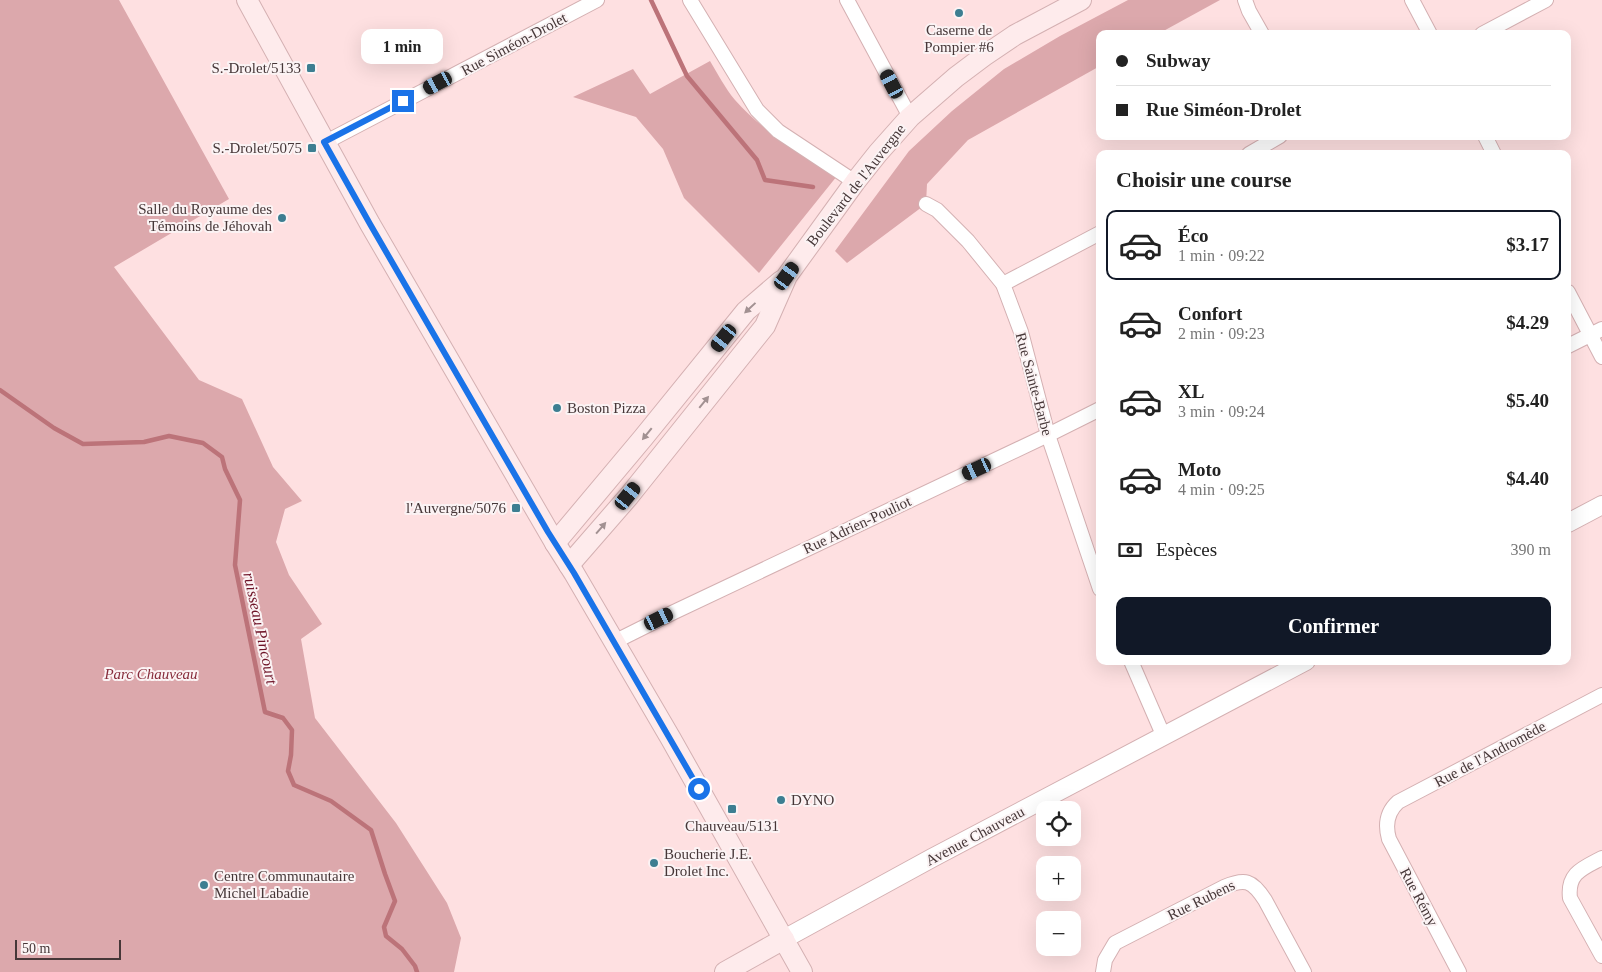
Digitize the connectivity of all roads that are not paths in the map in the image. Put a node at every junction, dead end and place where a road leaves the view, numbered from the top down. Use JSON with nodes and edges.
{"nodes":[{"id":1,"x":247,"y":0,"type":"edge"},
{"id":2,"x":597,"y":0,"type":"edge"},
{"id":3,"x":690,"y":0,"type":"edge"},
{"id":4,"x":847,"y":0,"type":"edge"},
{"id":5,"x":1081,"y":0,"type":"edge"},
{"id":6,"x":1245,"y":0,"type":"edge"},
{"id":7,"x":1412,"y":0,"type":"edge"},
{"id":8,"x":1546,"y":0,"type":"edge"},
{"id":9,"x":1260,"y":30,"type":"edge"},
{"id":10,"x":1428,"y":30,"type":"edge"},
{"id":11,"x":1490,"y":30,"type":"edge"},
{"id":12,"x":910,"y":117,"type":"junction"},
{"id":13,"x":1273,"y":140,"type":"edge"},
{"id":14,"x":324,"y":142,"type":"junction"},
{"id":15,"x":1256,"y":150,"type":"edge"},
{"id":16,"x":855,"y":182,"type":"junction"},
{"id":17,"x":926,"y":204,"type":"dead end"},
{"id":18,"x":1096,"y":235,"type":"edge"},
{"id":19,"x":787,"y":276,"type":"junction"},
{"id":20,"x":1003,"y":284,"type":"junction"},
{"id":21,"x":1571,"y":296,"type":"edge"},
{"id":22,"x":1596,"y":332,"type":"edge"},
{"id":23,"x":1571,"y":344,"type":"edge"},
{"id":24,"x":1602,"y":356,"type":"edge"},
{"id":25,"x":1096,"y":411,"type":"edge"},
{"id":26,"x":1048,"y":435,"type":"junction"},
{"id":27,"x":1602,"y":505,"type":"edge"},
{"id":28,"x":1571,"y":521,"type":"edge"},
{"id":29,"x":555,"y":543,"type":"junction"},
{"id":30,"x":569,"y":565,"type":"junction"},
{"id":31,"x":1096,"y":576,"type":"edge"},
{"id":32,"x":614,"y":642,"type":"junction"},
{"id":33,"x":1133,"y":665,"type":"edge"},
{"id":34,"x":1299,"y":665,"type":"edge"},
{"id":35,"x":1602,"y":695,"type":"edge"},
{"id":36,"x":1164,"y":737,"type":"junction"},
{"id":37,"x":1387,"y":820,"type":"joint"},
{"id":38,"x":1602,"y":858,"type":"edge"},
{"id":39,"x":784,"y":939,"type":"junction"},
{"id":40,"x":1602,"y":956,"type":"edge"},
{"id":41,"x":726,"y":972,"type":"edge"},
{"id":42,"x":802,"y":972,"type":"edge"},
{"id":43,"x":1103,"y":972,"type":"edge"},
{"id":44,"x":1304,"y":972,"type":"edge"},
{"id":45,"x":1459,"y":972,"type":"edge"}],
"edges":[{"from":1,"to":14,"type":"main road"},
{"from":2,"to":14,"type":"street","name":"Rue Siméon-Drolet"},
{"from":3,"to":16,"type":"street"},
{"from":4,"to":12,"type":"street"},
{"from":5,"to":12,"type":"main road","name":"Boulevard de l'Auvergne"},
{"from":6,"to":9,"type":"street"},
{"from":7,"to":10,"type":"street"},
{"from":8,"to":11,"type":"street"},
{"from":12,"to":16,"type":"main road","name":"Boulevard de l'Auvergne"},
{"from":13,"to":15,"type":"street"},
{"from":14,"to":29,"type":"main road"},
{"from":16,"to":19,"type":"main road","name":"Boulevard de l'Auvergne"},
{"from":17,"to":20,"type":"street","name":"Rue Sainte-Barbe"},
{"from":18,"to":20,"type":"street"},
{"from":19,"to":29,"type":"main road","name":"Boulevard de l'Auvergne","one_way":true},
{"from":30,"to":19,"type":"main road","name":"Boulevard de l'Auvergne","one_way":true},
{"from":20,"to":26,"type":"street","name":"Rue Sainte-Barbe"},
{"from":21,"to":22,"type":"street"},
{"from":22,"to":23,"type":"street"},
{"from":22,"to":24,"type":"street"},
{"from":25,"to":26,"type":"street","name":"Rue Adrien-Pouliot"},
{"from":26,"to":31,"type":"street","name":"Rue Sainte-Barbe"},
{"from":26,"to":32,"type":"street","name":"Rue Adrien-Pouliot"},
{"from":27,"to":28,"type":"street"},
{"from":29,"to":30,"type":"main road"},
{"from":30,"to":32,"type":"main road"},
{"from":32,"to":39,"type":"main road"},
{"from":33,"to":36,"type":"street"},
{"from":34,"to":36,"type":"street","name":"Avenue Chauveau"},
{"from":35,"to":37,"type":"street","name":"Rue de l'Andromède"},
{"from":36,"to":39,"type":"street","name":"Avenue Chauveau"},
{"from":37,"to":45,"type":"street","name":"Rue Rémy"},
{"from":38,"to":40,"type":"street"},
{"from":39,"to":41,"type":"main road","name":"Avenue Chauveau"},
{"from":39,"to":42,"type":"main road"},
{"from":43,"to":44,"type":"street","name":"Rue Rubens"}]}
